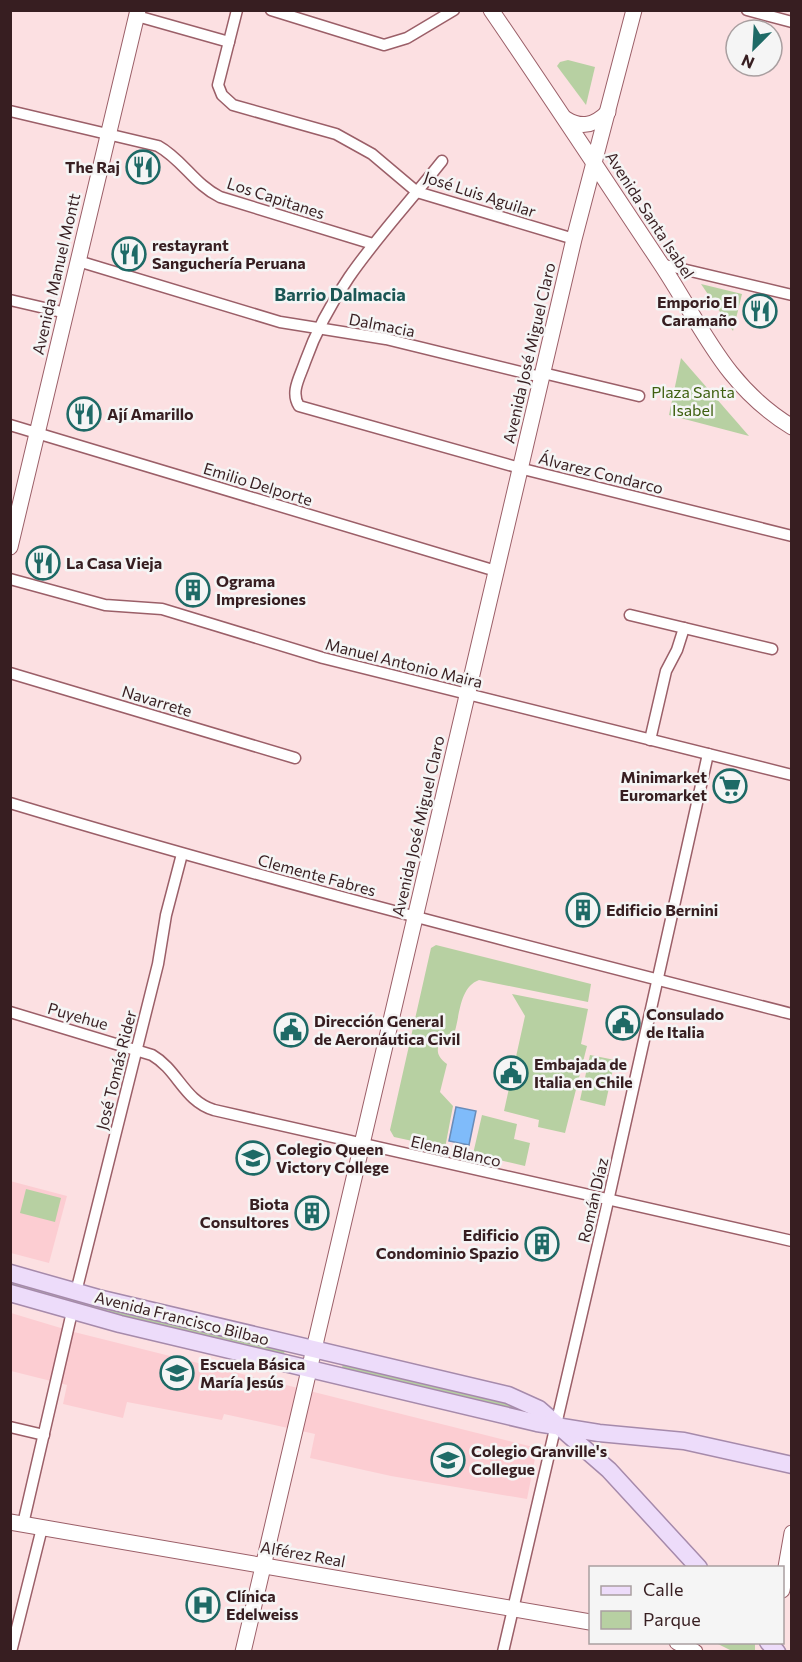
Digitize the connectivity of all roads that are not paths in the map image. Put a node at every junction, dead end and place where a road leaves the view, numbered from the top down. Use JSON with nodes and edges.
{"nodes":[{"id":1,"x":237,"y":10,"type":"edge"},
{"id":2,"x":271,"y":10,"type":"edge"},
{"id":3,"x":454,"y":10,"type":"edge"},
{"id":4,"x":491,"y":10,"type":"edge"},
{"id":5,"x":634,"y":10,"type":"edge"},
{"id":6,"x":747,"y":10,"type":"edge"},
{"id":7,"x":138,"y":14,"type":"edge"},
{"id":8,"x":792,"y":22,"type":"edge"},
{"id":9,"x":229,"y":42,"type":"junction"},
{"id":10,"x":10,"y":111,"type":"edge"},
{"id":11,"x":608,"y":112,"type":"junction"},
{"id":12,"x":566,"y":119,"type":"junction"},
{"id":13,"x":108,"y":134,"type":"junction"},
{"id":14,"x":442,"y":161,"type":"dead end"},
{"id":15,"x":595,"y":165,"type":"junction"},
{"id":16,"x":417,"y":192,"type":"junction"},
{"id":17,"x":574,"y":239,"type":"junction"},
{"id":18,"x":373,"y":244,"type":"junction"},
{"id":19,"x":78,"y":261,"type":"junction"},
{"id":20,"x":661,"y":264,"type":"junction"},
{"id":21,"x":792,"y":295,"type":"edge"},
{"id":22,"x":10,"y":300,"type":"edge"},
{"id":23,"x":66,"y":312,"type":"junction"},
{"id":24,"x":318,"y":328,"type":"junction"},
{"id":25,"x":542,"y":375,"type":"junction"},
{"id":26,"x":639,"y":396,"type":"dead end"},
{"id":27,"x":10,"y":425,"type":"edge"},
{"id":28,"x":792,"y":427,"type":"edge"},
{"id":29,"x":37,"y":434,"type":"junction"},
{"id":30,"x":520,"y":468,"type":"junction"},
{"id":31,"x":792,"y":536,"type":"edge"},
{"id":32,"x":10,"y":547,"type":"edge"},
{"id":33,"x":496,"y":571,"type":"junction"},
{"id":34,"x":10,"y":579,"type":"edge"},
{"id":35,"x":630,"y":615,"type":"dead end"},
{"id":36,"x":684,"y":628,"type":"junction"},
{"id":37,"x":772,"y":650,"type":"dead end"},
{"id":38,"x":10,"y":673,"type":"edge"},
{"id":39,"x":467,"y":695,"type":"junction"},
{"id":40,"x":650,"y":740,"type":"junction"},
{"id":41,"x":708,"y":754,"type":"junction"},
{"id":42,"x":295,"y":758,"type":"dead end"},
{"id":43,"x":792,"y":775,"type":"edge"},
{"id":44,"x":10,"y":803,"type":"edge"},
{"id":45,"x":182,"y":855,"type":"junction"},
{"id":46,"x":415,"y":918,"type":"junction"},
{"id":47,"x":657,"y":980,"type":"junction"},
{"id":48,"x":10,"y":1012,"type":"edge"},
{"id":49,"x":792,"y":1014,"type":"edge"},
{"id":50,"x":136,"y":1049,"type":"junction"},
{"id":51,"x":362,"y":1145,"type":"junction"},
{"id":52,"x":608,"y":1200,"type":"junction"},
{"id":53,"x":792,"y":1241,"type":"edge"},
{"id":54,"x":10,"y":1273,"type":"edge"},
{"id":55,"x":76,"y":1292,"type":"junction"},
{"id":56,"x":10,"y":1293,"type":"edge"},
{"id":57,"x":72,"y":1312,"type":"junction"},
{"id":58,"x":314,"y":1350,"type":"junction"},
{"id":59,"x":309,"y":1370,"type":"junction"},
{"id":60,"x":556,"y":1426,"type":"junction"},
{"id":61,"x":10,"y":1427,"type":"edge"},
{"id":62,"x":44,"y":1435,"type":"junction"},
{"id":63,"x":792,"y":1465,"type":"edge"},
{"id":64,"x":17,"y":1523,"type":"edge"},
{"id":65,"x":42,"y":1528,"type":"junction"},
{"id":66,"x":792,"y":1533,"type":"edge"},
{"id":67,"x":262,"y":1566,"type":"junction"},
{"id":68,"x":697,"y":1566,"type":"edge"},
{"id":69,"x":784,"y":1584,"type":"edge"},
{"id":70,"x":512,"y":1608,"type":"junction"},
{"id":71,"x":589,"y":1622,"type":"edge"},
{"id":72,"x":681,"y":1644,"type":"edge"},
{"id":73,"x":11,"y":1652,"type":"edge"},
{"id":74,"x":243,"y":1652,"type":"edge"},
{"id":75,"x":503,"y":1652,"type":"edge"},
{"id":76,"x":695,"y":1652,"type":"edge"}],
"edges":[{"from":1,"to":9,"type":"street"},
{"from":2,"to":3,"type":"street"},
{"from":4,"to":12,"type":"street","name":"Avenida Santa Isabel"},
{"from":5,"to":11,"type":"street","name":"Avenida José Miguel Claro"},
{"from":6,"to":8,"type":"street"},
{"from":7,"to":9,"type":"street"},
{"from":7,"to":13,"type":"street","name":"Avenida Manuel Montt"},
{"from":9,"to":16,"type":"street","name":"José Luis Aguilar"},
{"from":10,"to":13,"type":"street","name":"Los Capitanes"},
{"from":11,"to":12,"type":"street"},
{"from":11,"to":15,"type":"street","name":"Avenida José Miguel Claro"},
{"from":12,"to":15,"type":"street","name":"Avenida Santa Isabel"},
{"from":13,"to":18,"type":"street","name":"Los Capitanes"},
{"from":13,"to":19,"type":"street","name":"Avenida Manuel Montt"},
{"from":14,"to":16,"type":"street"},
{"from":15,"to":17,"type":"street","name":"Avenida José Miguel Claro"},
{"from":15,"to":20,"type":"street","name":"Avenida Santa Isabel"},
{"from":16,"to":17,"type":"street","name":"José Luis Aguilar"},
{"from":16,"to":18,"type":"street"},
{"from":17,"to":25,"type":"street","name":"Avenida José Miguel Claro"},
{"from":18,"to":24,"type":"street"},
{"from":19,"to":23,"type":"street","name":"Avenida Manuel Montt"},
{"from":19,"to":24,"type":"street","name":"Dalmacia"},
{"from":20,"to":21,"type":"street"},
{"from":20,"to":28,"type":"street","name":"Avenida Santa Isabel"},
{"from":22,"to":23,"type":"street"},
{"from":23,"to":29,"type":"street","name":"Avenida Manuel Montt"},
{"from":24,"to":25,"type":"street","name":"Dalmacia"},
{"from":24,"to":30,"type":"street","name":"Álvarez Condarco"},
{"from":25,"to":26,"type":"street","name":"Dalmacia"},
{"from":25,"to":30,"type":"street","name":"Avenida José Miguel Claro"},
{"from":27,"to":29,"type":"street","name":"Emilio Delporte"},
{"from":29,"to":32,"type":"street","name":"Avenida Manuel Montt"},
{"from":29,"to":33,"type":"street","name":"Emilio Delporte"},
{"from":30,"to":31,"type":"street","name":"Álvarez Condarco"},
{"from":30,"to":33,"type":"street","name":"Avenida José Miguel Claro"},
{"from":33,"to":39,"type":"street","name":"Avenida José Miguel Claro"},
{"from":34,"to":39,"type":"street","name":"Manuel Antonio Maira"},
{"from":35,"to":36,"type":"street"},
{"from":36,"to":37,"type":"street"},
{"from":36,"to":40,"type":"street"},
{"from":38,"to":42,"type":"street","name":"Navarrete"},
{"from":39,"to":40,"type":"street","name":"Manuel Antonio Maira"},
{"from":39,"to":46,"type":"street","name":"Avenida José Miguel Claro"},
{"from":40,"to":41,"type":"street","name":"Manuel Antonio Maira"},
{"from":41,"to":43,"type":"street","name":"Manuel Antonio Maira"},
{"from":41,"to":47,"type":"street","name":"Román Díaz"},
{"from":44,"to":45,"type":"street","name":"Clemente Fabres"},
{"from":45,"to":46,"type":"street","name":"Clemente Fabres"},
{"from":45,"to":50,"type":"street","name":"José Tomás Rider"},
{"from":46,"to":47,"type":"street","name":"Clemente Fabres"},
{"from":46,"to":51,"type":"street","name":"Avenida José Miguel Claro"},
{"from":47,"to":49,"type":"street","name":"Clemente Fabres"},
{"from":47,"to":52,"type":"street","name":"Román Díaz"},
{"from":48,"to":50,"type":"street","name":"Puyehue"},
{"from":50,"to":51,"type":"street","name":"Elena Blanco"},
{"from":50,"to":55,"type":"street","name":"José Tomás Rider"},
{"from":51,"to":52,"type":"street","name":"Elena Blanco"},
{"from":51,"to":58,"type":"street","name":"Avenida José Miguel Claro"},
{"from":52,"to":53,"type":"street","name":"Elena Blanco"},
{"from":52,"to":60,"type":"street","name":"Román Díaz"},
{"from":54,"to":55,"type":"main road","name":"Avenida Francisco Bilbao"},
{"from":55,"to":58,"type":"main road","name":"Avenida Francisco Bilbao"},
{"from":56,"to":57,"type":"main road","name":"Avenida Francisco Bilbao"},
{"from":57,"to":59,"type":"main road","name":"Avenida Francisco Bilbao"},
{"from":57,"to":62,"type":"street"},
{"from":58,"to":59,"type":"street","name":"Avenida José Miguel Claro"},
{"from":58,"to":60,"type":"main road","name":"Avenida Francisco Bilbao"},
{"from":59,"to":60,"type":"main road","name":"Avenida Francisco Bilbao"},
{"from":59,"to":67,"type":"street","name":"Avenida José Miguel Claro"},
{"from":60,"to":63,"type":"main road","name":"Avenida Francisco Bilbao"},
{"from":60,"to":68,"type":"main road"},
{"from":60,"to":70,"type":"street","name":"Román Díaz"},
{"from":61,"to":62,"type":"street"},
{"from":62,"to":64,"type":"street"},
{"from":64,"to":65,"type":"street","name":"Alférez Real"},
{"from":65,"to":67,"type":"street","name":"Alférez Real"},
{"from":65,"to":73,"type":"street"},
{"from":66,"to":69,"type":"street"},
{"from":67,"to":70,"type":"street","name":"Alférez Real"},
{"from":67,"to":74,"type":"street","name":"Avenida José Miguel Claro"},
{"from":70,"to":71,"type":"street","name":"Alférez Real"},
{"from":70,"to":75,"type":"street","name":"Román Díaz"},
{"from":72,"to":76,"type":"street"}]}
